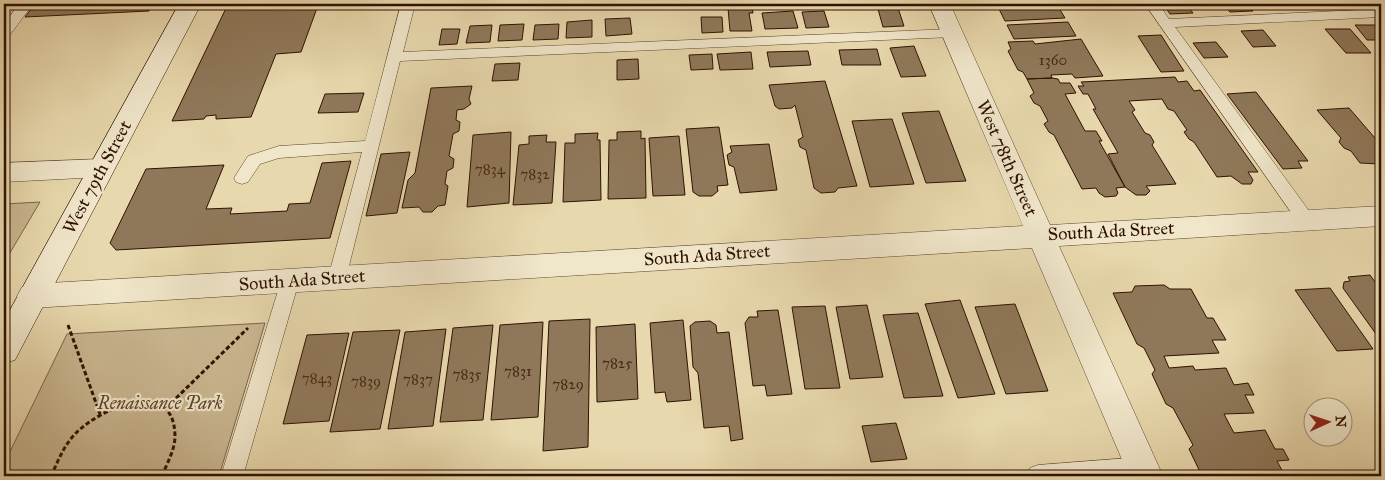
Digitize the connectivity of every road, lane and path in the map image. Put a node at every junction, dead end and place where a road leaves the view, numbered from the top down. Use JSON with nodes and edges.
{"nodes":[{"id":1,"x":26,"y":4,"type":"edge"},
{"id":2,"x":190,"y":4,"type":"edge"},
{"id":3,"x":408,"y":4,"type":"edge"},
{"id":4,"x":939,"y":4,"type":"edge"},
{"id":5,"x":1152,"y":4,"type":"edge"},
{"id":6,"x":1381,"y":13,"type":"edge"},
{"id":7,"x":1166,"y":23,"type":"junction"},
{"id":8,"x":4,"y":33,"type":"edge"},
{"id":9,"x":952,"y":33,"type":"junction"},
{"id":10,"x":394,"y":57,"type":"junction"},
{"id":11,"x":371,"y":146,"type":"junction"},
{"id":12,"x":101,"y":168,"type":"junction"},
{"id":13,"x":4,"y":174,"type":"edge"},
{"id":14,"x":242,"y":178,"type":"dead end"},
{"id":15,"x":1381,"y":216,"type":"edge"},
{"id":16,"x":1306,"y":220,"type":"junction"},
{"id":17,"x":1040,"y":235,"type":"junction"},
{"id":18,"x":337,"y":278,"type":"junction"},
{"id":19,"x":290,"y":281,"type":"junction"},
{"id":20,"x":32,"y":296,"type":"junction"},
{"id":21,"x":68,"y":325,"type":"dead end"},
{"id":22,"x":249,"y":328,"type":"dead end"},
{"id":23,"x":4,"y":350,"type":"edge"},
{"id":24,"x":166,"y":408,"type":"junction"},
{"id":25,"x":100,"y":414,"type":"junction"},
{"id":26,"x":1144,"y":472,"type":"edge"},
{"id":27,"x":51,"y":476,"type":"edge"},
{"id":28,"x":162,"y":476,"type":"edge"},
{"id":29,"x":232,"y":476,"type":"edge"},
{"id":30,"x":1038,"y":476,"type":"edge"}],
"edges":[{"from":1,"to":8,"type":"lane"},
{"from":2,"to":12,"type":"street","name":"West 79th Street"},
{"from":3,"to":10,"type":"lane"},
{"from":4,"to":9,"type":"street","name":"West 78th Street"},
{"from":5,"to":7,"type":"lane"},
{"from":6,"to":7,"type":"lane"},
{"from":7,"to":16,"type":"lane"},
{"from":9,"to":10,"type":"lane"},
{"from":9,"to":17,"type":"street","name":"West 78th Street"},
{"from":10,"to":11,"type":"lane"},
{"from":11,"to":14,"type":"lane"},
{"from":11,"to":18,"type":"lane"},
{"from":12,"to":13,"type":"street"},
{"from":12,"to":20,"type":"street","name":"West 79th Street"},
{"from":15,"to":16,"type":"street","name":"South Ada Street"},
{"from":16,"to":17,"type":"street","name":"South Ada Street"},
{"from":17,"to":18,"type":"street","name":"South Ada Street"},
{"from":17,"to":26,"type":"street","name":"West 78th Street"},
{"from":18,"to":19,"type":"street","name":"South Ada Street"},
{"from":19,"to":20,"type":"street","name":"South Ada Street"},
{"from":19,"to":29,"type":"lane"},
{"from":20,"to":23,"type":"street","name":"West 79th Street"},
{"from":21,"to":25,"type":"path"},
{"from":22,"to":24,"type":"path"},
{"from":24,"to":25,"type":"path"},
{"from":24,"to":28,"type":"path"},
{"from":25,"to":27,"type":"path"},
{"from":26,"to":30,"type":"lane"}]}
